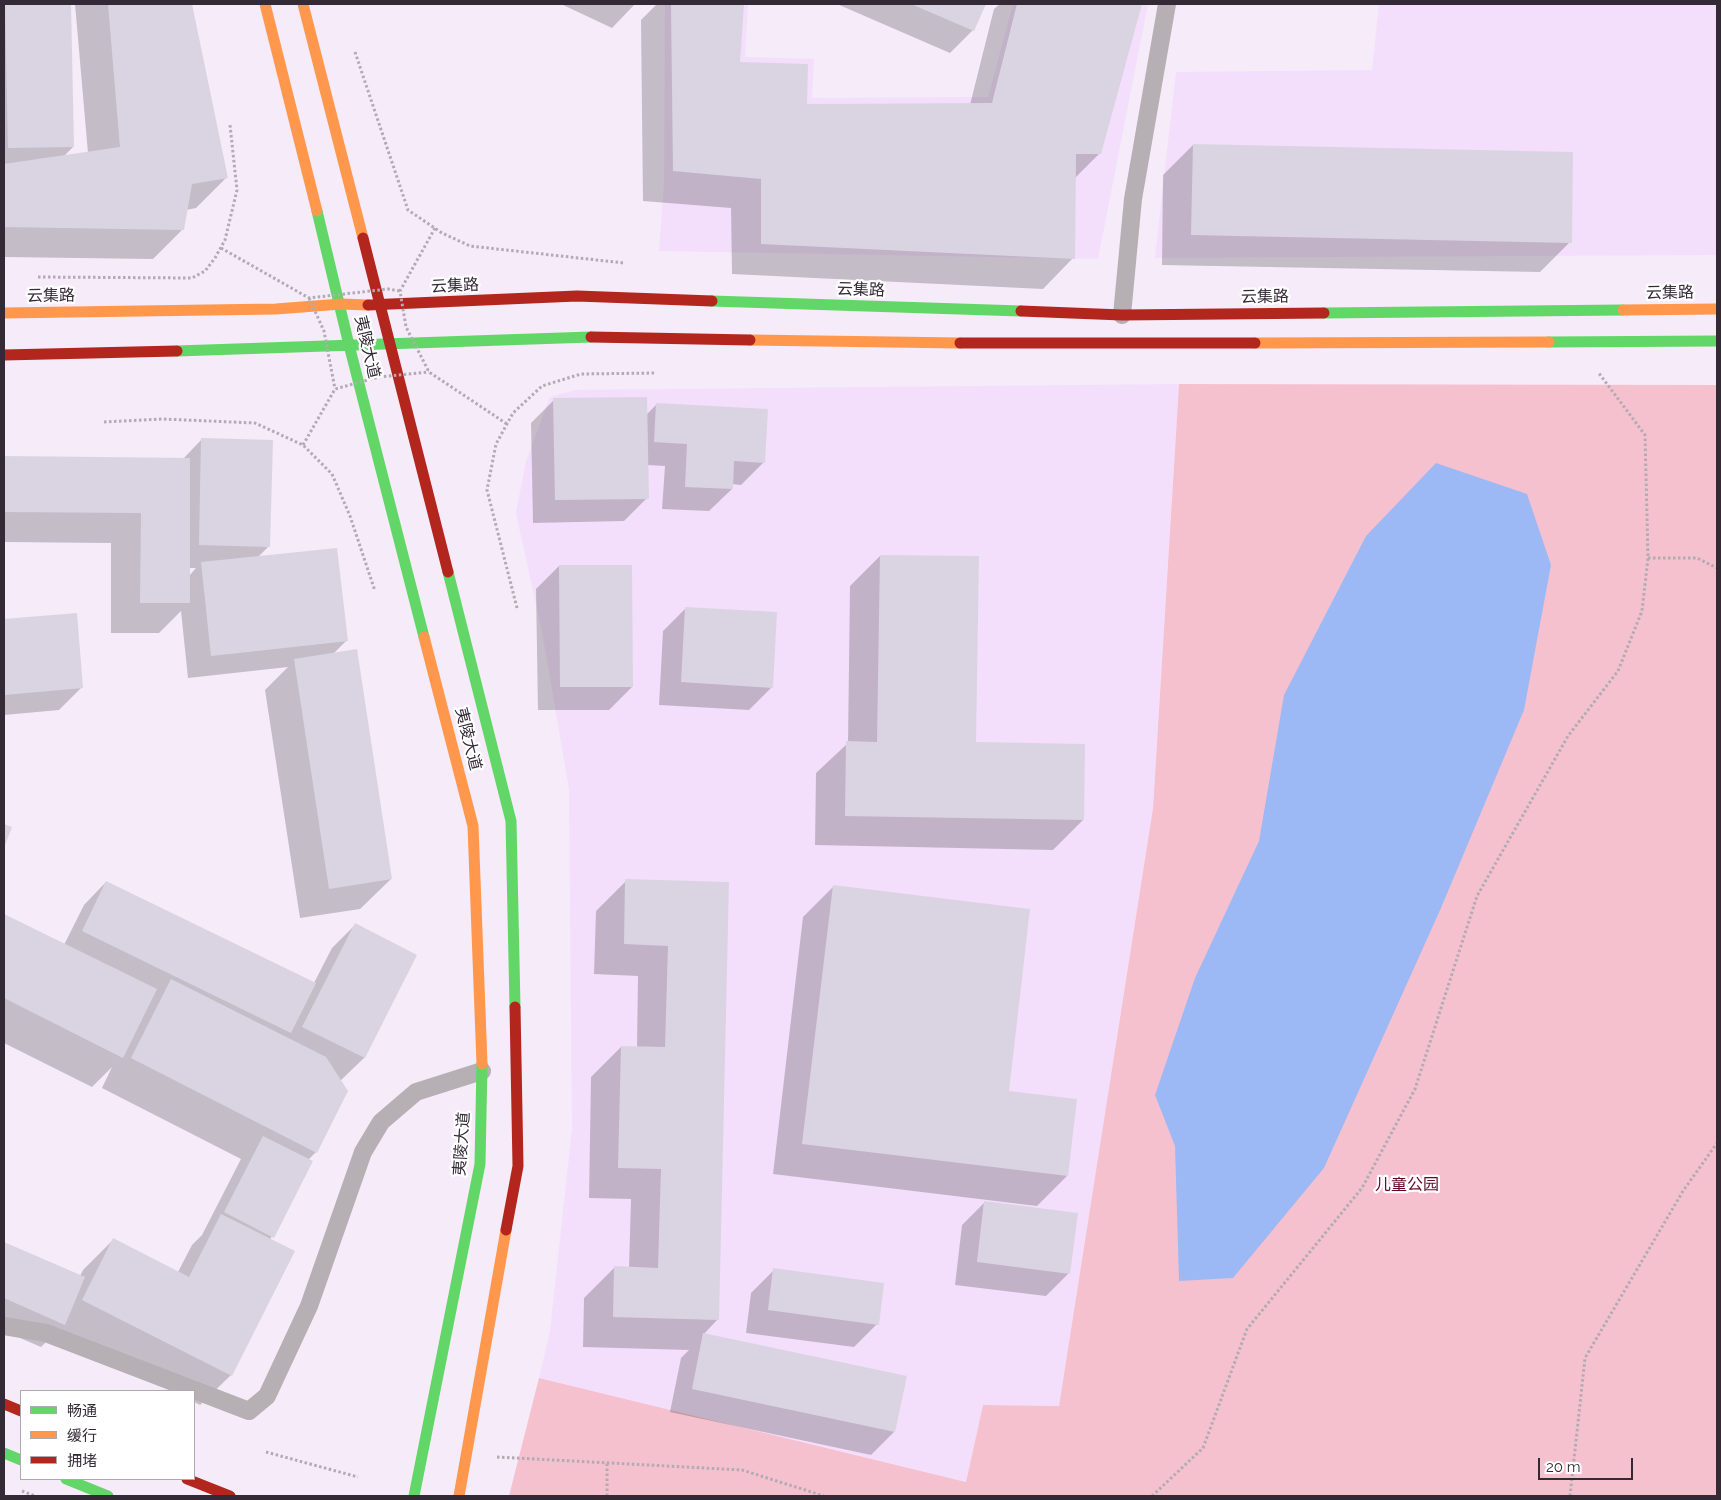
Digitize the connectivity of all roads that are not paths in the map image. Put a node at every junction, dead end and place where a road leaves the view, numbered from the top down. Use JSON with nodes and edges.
{"nodes":[{"id":1,"x":265,"y":4,"type":"edge"},
{"id":2,"x":304,"y":4,"type":"edge"},
{"id":3,"x":1166,"y":4,"type":"edge"},
{"id":4,"x":341,"y":304,"type":"junction"},
{"id":5,"x":380,"y":306,"type":"junction"},
{"id":6,"x":1717,"y":309,"type":"edge"},
{"id":7,"x":4,"y":313,"type":"edge"},
{"id":8,"x":1122,"y":315,"type":"junction"},
{"id":9,"x":1717,"y":341,"type":"edge"},
{"id":10,"x":390,"y":343,"type":"junction"},
{"id":11,"x":349,"y":345,"type":"junction"},
{"id":12,"x":4,"y":355,"type":"edge"},
{"id":13,"x":482,"y":1071,"type":"junction"},
{"id":14,"x":4,"y":1326,"type":"edge"},
{"id":15,"x":194,"y":1390,"type":"edge"},
{"id":16,"x":195,"y":1390,"type":"edge"},
{"id":17,"x":4,"y":1404,"type":"edge"},
{"id":18,"x":20,"y":1411,"type":"edge"},
{"id":19,"x":4,"y":1453,"type":"edge"},
{"id":20,"x":20,"y":1460,"type":"edge"},
{"id":21,"x":68,"y":1480,"type":"edge"},
{"id":22,"x":190,"y":1480,"type":"edge"},
{"id":23,"x":108,"y":1496,"type":"edge"},
{"id":24,"x":230,"y":1496,"type":"edge"},
{"id":25,"x":414,"y":1496,"type":"edge"},
{"id":26,"x":459,"y":1496,"type":"edge"}],
"edges":[{"from":1,"to":4,"type":"main road","name":"夷陵大道"},
{"from":2,"to":5,"type":"main road","name":"夷陵大道"},
{"from":3,"to":8,"type":"lane"},
{"from":4,"to":5,"type":"main road","name":"云集路"},
{"from":4,"to":7,"type":"main road","name":"云集路"},
{"from":4,"to":11,"type":"main road","name":"夷陵大道"},
{"from":5,"to":8,"type":"main road","name":"云集路"},
{"from":5,"to":10,"type":"main road","name":"夷陵大道"},
{"from":6,"to":8,"type":"main road","name":"云集路"},
{"from":9,"to":10,"type":"main road"},
{"from":10,"to":11,"type":"main road"},
{"from":10,"to":26,"type":"main road","name":"夷陵大道"},
{"from":11,"to":12,"type":"main road"},
{"from":11,"to":13,"type":"main road","name":"夷陵大道"},
{"from":13,"to":16,"type":"lane"},
{"from":13,"to":25,"type":"main road","name":"夷陵大道"},
{"from":14,"to":15,"type":"lane"},
{"from":17,"to":18,"type":"main road"},
{"from":19,"to":20,"type":"main road"},
{"from":21,"to":23,"type":"main road"},
{"from":22,"to":24,"type":"main road"}]}
